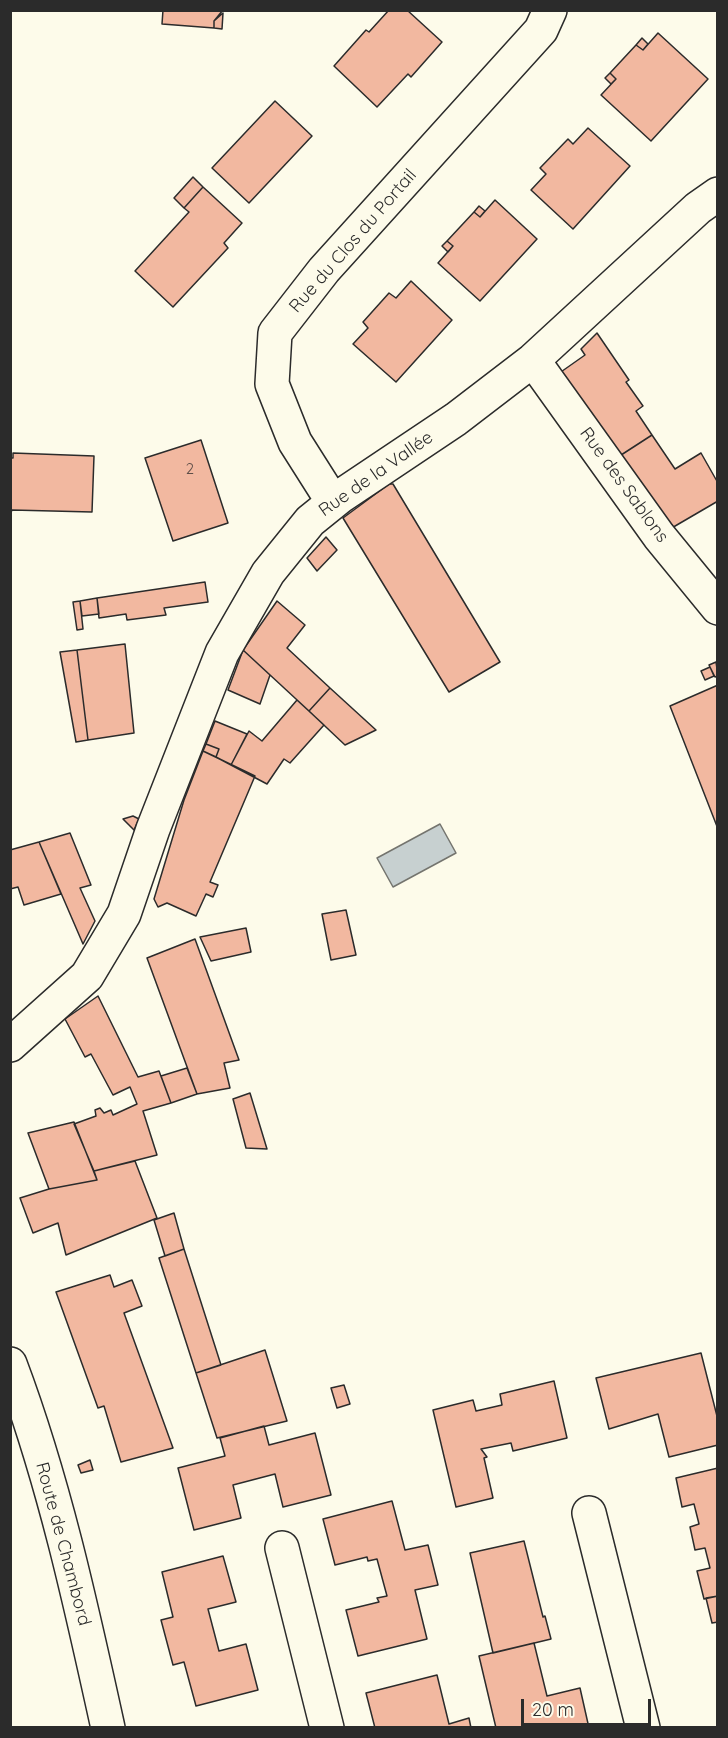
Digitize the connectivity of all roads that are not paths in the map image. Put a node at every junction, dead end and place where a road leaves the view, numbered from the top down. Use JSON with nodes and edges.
{"nodes":[{"id":1,"x":550,"y":10,"type":"edge"},
{"id":2,"x":717,"y":194,"type":"edge"},
{"id":3,"x":533,"y":360,"type":"junction"},
{"id":4,"x":333,"y":502,"type":"junction"},
{"id":5,"x":717,"y":608,"type":"edge"},
{"id":6,"x":10,"y":1045,"type":"edge"},
{"id":7,"x":10,"y":1364,"type":"edge"},
{"id":8,"x":589,"y":1513,"type":"dead end"},
{"id":9,"x":282,"y":1548,"type":"dead end"},
{"id":10,"x":108,"y":1728,"type":"edge"},
{"id":11,"x":327,"y":1728,"type":"edge"},
{"id":12,"x":643,"y":1728,"type":"edge"}],
"edges":[{"from":1,"to":4,"type":"street","name":"Rue du Clos du Portail"},
{"from":2,"to":3,"type":"street","name":"Rue de la Vallée"},
{"from":3,"to":4,"type":"street","name":"Rue de la Vallée"},
{"from":3,"to":5,"type":"street","name":"Rue des Sablons"},
{"from":4,"to":6,"type":"street","name":"Rue de la Vallée"},
{"from":7,"to":10,"type":"street","name":"Route de Chambord"},
{"from":8,"to":12,"type":"street"},
{"from":9,"to":11,"type":"street"}]}
